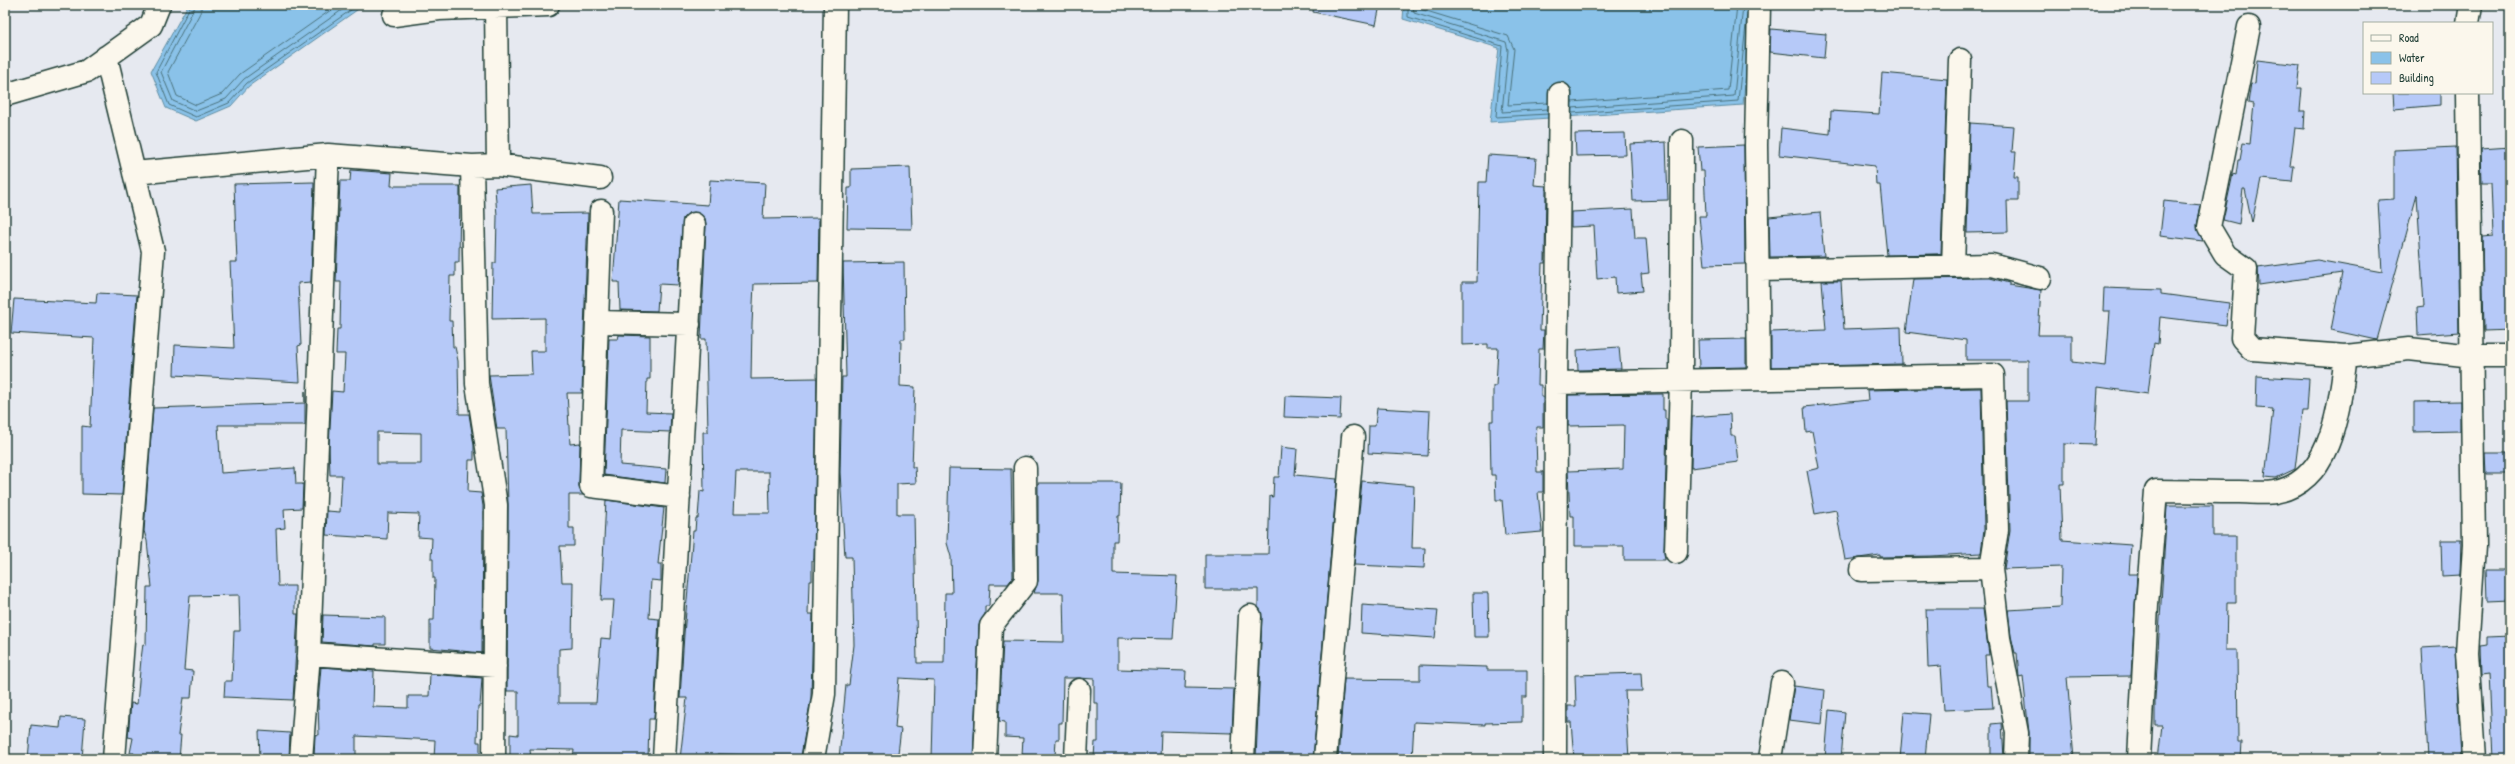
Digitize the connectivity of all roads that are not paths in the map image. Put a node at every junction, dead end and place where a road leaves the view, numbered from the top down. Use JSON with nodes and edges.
{"nodes":[{"id":1,"x":159,"y":5,"type":"edge"},
{"id":2,"x":548,"y":5,"type":"edge"},
{"id":3,"x":835,"y":5,"type":"edge"},
{"id":4,"x":1760,"y":5,"type":"edge"},
{"id":5,"x":2471,"y":5,"type":"edge"},
{"id":6,"x":496,"y":7,"type":"junction"},
{"id":7,"x":394,"y":15,"type":"dead end"},
{"id":8,"x":2468,"y":22,"type":"edge"},
{"id":9,"x":2249,"y":27,"type":"dead end"},
{"id":10,"x":106,"y":57,"type":"junction"},
{"id":11,"x":1960,"y":60,"type":"dead end"},
{"id":12,"x":1560,"y":94,"type":"dead end"},
{"id":13,"x":2468,"y":94,"type":"edge"},
{"id":14,"x":5,"y":95,"type":"edge"},
{"id":15,"x":1682,"y":141,"type":"dead end"},
{"id":16,"x":328,"y":155,"type":"junction"},
{"id":17,"x":498,"y":165,"type":"junction"},
{"id":18,"x":472,"y":166,"type":"junction"},
{"id":19,"x":134,"y":173,"type":"junction"},
{"id":20,"x":600,"y":178,"type":"dead end"},
{"id":21,"x":601,"y":212,"type":"dead end"},
{"id":22,"x":694,"y":224,"type":"dead end"},
{"id":23,"x":1953,"y":266,"type":"junction"},
{"id":24,"x":1759,"y":270,"type":"junction"},
{"id":25,"x":2040,"y":278,"type":"dead end"},
{"id":26,"x":597,"y":322,"type":"junction"},
{"id":27,"x":688,"y":324,"type":"junction"},
{"id":28,"x":2346,"y":356,"type":"junction"},
{"id":29,"x":2473,"y":356,"type":"junction"},
{"id":30,"x":2510,"y":356,"type":"edge"},
{"id":31,"x":1681,"y":379,"type":"junction"},
{"id":32,"x":1759,"y":379,"type":"junction"},
{"id":33,"x":1556,"y":383,"type":"junction"},
{"id":34,"x":1353,"y":437,"type":"dead end"},
{"id":35,"x":1025,"y":468,"type":"dead end"},
{"id":36,"x":679,"y":497,"type":"junction"},
{"id":37,"x":1676,"y":552,"type":"dead end"},
{"id":38,"x":1991,"y":568,"type":"junction"},
{"id":39,"x":1861,"y":570,"type":"dead end"},
{"id":40,"x":1250,"y":616,"type":"dead end"},
{"id":41,"x":309,"y":654,"type":"junction"},
{"id":42,"x":495,"y":666,"type":"junction"},
{"id":43,"x":1782,"y":683,"type":"dead end"},
{"id":44,"x":1079,"y":690,"type":"dead end"},
{"id":45,"x":114,"y":759,"type":"edge"},
{"id":46,"x":301,"y":759,"type":"edge"},
{"id":47,"x":494,"y":759,"type":"edge"},
{"id":48,"x":664,"y":759,"type":"edge"},
{"id":49,"x":813,"y":759,"type":"edge"},
{"id":50,"x":985,"y":759,"type":"edge"},
{"id":51,"x":1076,"y":759,"type":"edge"},
{"id":52,"x":1243,"y":759,"type":"edge"},
{"id":53,"x":1325,"y":759,"type":"edge"},
{"id":54,"x":1555,"y":759,"type":"edge"},
{"id":55,"x":1770,"y":759,"type":"edge"},
{"id":56,"x":2016,"y":759,"type":"edge"},
{"id":57,"x":2139,"y":759,"type":"edge"},
{"id":58,"x":2474,"y":759,"type":"edge"}],
"edges":[{"from":1,"to":10,"type":"street"},
{"from":2,"to":6,"type":"street"},
{"from":3,"to":49,"type":"street"},
{"from":4,"to":24,"type":"street"},
{"from":5,"to":8,"type":"street"},
{"from":6,"to":7,"type":"street"},
{"from":6,"to":17,"type":"street"},
{"from":9,"to":28,"type":"street"},
{"from":10,"to":14,"type":"street"},
{"from":10,"to":19,"type":"street"},
{"from":11,"to":23,"type":"street"},
{"from":12,"to":33,"type":"street"},
{"from":13,"to":29,"type":"street"},
{"from":15,"to":31,"type":"street"},
{"from":16,"to":18,"type":"street"},
{"from":16,"to":19,"type":"street"},
{"from":16,"to":41,"type":"street"},
{"from":17,"to":18,"type":"street"},
{"from":17,"to":20,"type":"street"},
{"from":18,"to":42,"type":"street"},
{"from":19,"to":45,"type":"street"},
{"from":21,"to":26,"type":"street"},
{"from":22,"to":27,"type":"street"},
{"from":23,"to":24,"type":"street"},
{"from":23,"to":25,"type":"street"},
{"from":24,"to":32,"type":"street"},
{"from":26,"to":27,"type":"street"},
{"from":26,"to":36,"type":"street"},
{"from":27,"to":36,"type":"street"},
{"from":28,"to":29,"type":"street"},
{"from":28,"to":57,"type":"street"},
{"from":29,"to":30,"type":"street"},
{"from":29,"to":58,"type":"street"},
{"from":31,"to":32,"type":"street"},
{"from":31,"to":33,"type":"street"},
{"from":31,"to":37,"type":"street"},
{"from":32,"to":38,"type":"street"},
{"from":33,"to":54,"type":"street"},
{"from":34,"to":53,"type":"street"},
{"from":35,"to":50,"type":"street"},
{"from":36,"to":48,"type":"street"},
{"from":38,"to":39,"type":"street"},
{"from":38,"to":56,"type":"street"},
{"from":40,"to":52,"type":"street"},
{"from":41,"to":42,"type":"street"},
{"from":41,"to":46,"type":"street"},
{"from":42,"to":47,"type":"street"},
{"from":43,"to":55,"type":"street"},
{"from":44,"to":51,"type":"street"}]}
